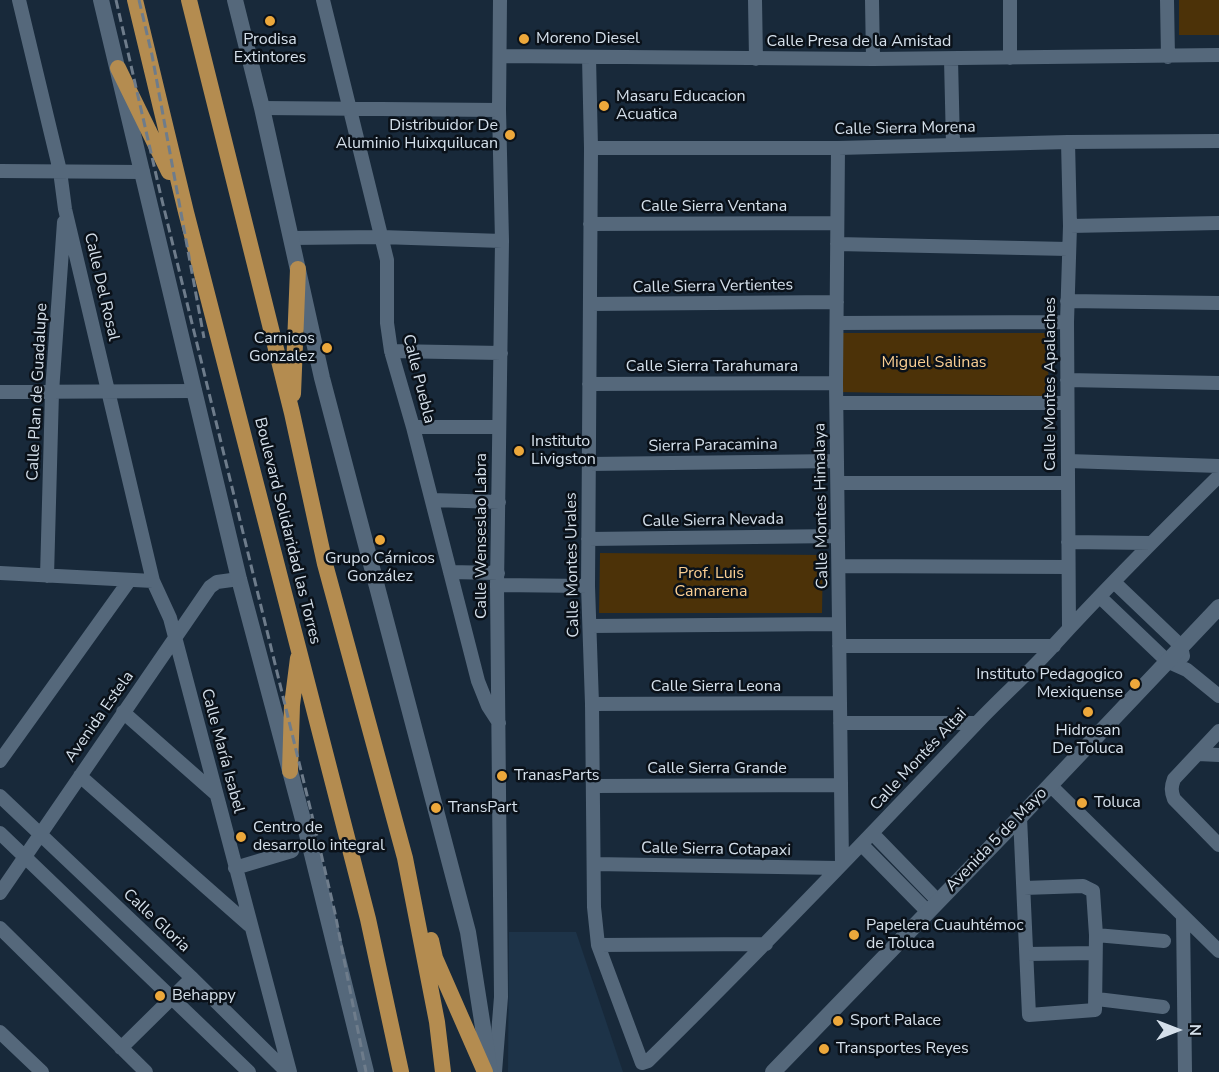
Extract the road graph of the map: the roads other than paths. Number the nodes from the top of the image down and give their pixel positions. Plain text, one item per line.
1 (19, 0) edge
2 (101, 0) edge
3 (135, 0) edge
4 (189, 0) edge
5 (235, 0) edge
6 (323, 0) edge
7 (500, 0) edge
8 (755, 0) edge
9 (872, 0) edge
10 (1010, 0) edge
11 (1167, 0) edge
12 (1219, 55) edge
13 (500, 56) junction
14 (589, 57) junction
15 (1168, 57) junction
16 (1010, 58) junction
17 (756, 59) junction
18 (873, 59) junction
19 (951, 59) junction
20 (118, 68) junction
21 (262, 108) junction
22 (350, 108) junction
23 (499, 110) junction
24 (1219, 141) edge
25 (1068, 142) junction
26 (953, 145) junction
27 (591, 147) junction
28 (838, 147) junction
29 (0, 171) edge
30 (60, 171) junction
31 (143, 172) junction
32 (65, 209) junction
33 (186, 212) junction
34 (837, 223) junction
35 (1219, 223) edge
36 (590, 224) junction
37 (1070, 226) junction
38 (381, 237) junction
39 (291, 238) junction
40 (502, 241) junction
41 (837, 244) junction
42 (1068, 249) junction
43 (298, 269) junction
44 (1067, 301) junction
45 (837, 302) junction
46 (1219, 303) edge
47 (590, 304) junction
48 (1067, 322) junction
49 (837, 323) junction
50 (391, 351) junction
51 (501, 353) junction
52 (1067, 380) junction
53 (836, 382) junction
54 (1219, 383) edge
55 (589, 384) junction
56 (109, 391) junction
57 (195, 391) junction
58 (0, 392) edge
59 (52, 392) junction
60 (837, 403) junction
61 (1067, 404) junction
62 (292, 412) junction
63 (413, 427) junction
64 (499, 427) junction
65 (837, 461) junction
66 (1068, 461) junction
67 (589, 464) junction
68 (1219, 466) edge
69 (1219, 476) edge
70 (838, 483) junction
71 (1068, 483) junction
72 (432, 500) junction
73 (499, 502) junction
74 (838, 536) junction
75 (588, 539) junction
76 (1068, 542) junction
77 (1151, 543) junction
78 (839, 566) junction
79 (1068, 567) junction
80 (450, 572) junction
81 (0, 573) edge
82 (47, 576) junction
83 (239, 579) junction
84 (498, 579) junction
85 (129, 581) junction
86 (153, 581) junction
87 (1114, 582) junction
88 (588, 586) junction
89 (1100, 597) junction
90 (1219, 607) edge
91 (839, 624) junction
92 (590, 626) junction
93 (1069, 627) junction
94 (175, 638) junction
95 (839, 646) junction
96 (1054, 646) junction
97 (1181, 646) junction
98 (299, 648) junction
99 (1167, 661) junction
100 (1187, 669) junction
101 (1219, 696) edge
102 (840, 703) junction
103 (592, 704) junction
104 (123, 712) junction
105 (840, 723) junction
106 (976, 723) junction
107 (500, 724) junction
108 (1219, 731) edge
109 (1198, 754) junction
110 (1219, 755) edge
111 (0, 761) edge
112 (290, 771) junction
113 (80, 776) junction
114 (841, 785) junction
115 (1050, 785) junction
116 (592, 786) junction
117 (216, 794) junction
118 (0, 796) edge
119 (1020, 818) junction
120 (0, 833) edge
121 (873, 834) junction
122 (39, 835) junction
123 (862, 845) junction
124 (1219, 845) edge
125 (292, 851) dead end
126 (24, 857) junction
127 (405, 858) junction
128 (594, 864) junction
129 (840, 866) junction
130 (235, 868) junction
131 (1024, 888) junction
132 (0, 892) edge
133 (933, 906) junction
134 (1183, 916) junction
135 (249, 925) junction
136 (0, 928) edge
137 (1095, 935) junction
138 (1164, 941) dead end
139 (766, 944) junction
140 (598, 945) junction
141 (1219, 951) edge
142 (1095, 953) junction
143 (1027, 954) junction
144 (192, 978) junction
145 (172, 996) junction
146 (1097, 999) junction
147 (1163, 1007) dead end
148 (0, 1032) edge
149 (121, 1048) junction
150 (642, 1063) joint
151 (778, 1069) edge
152 (42, 1072) edge
153 (146, 1072) edge
154 (249, 1072) edge
155 (288, 1072) edge
156 (366, 1072) edge
157 (401, 1072) edge
158 (443, 1072) edge
159 (485, 1072) edge
160 (490, 1072) edge
161 (495, 1072) edge
162 (1185, 1072) edge

1 - 30 street, Calle Del Rosal
2 - 20 main road
3 - 33 highway, Boulevard Solidaridad las Torres
4 - 62 highway, Boulevard Solidaridad las Torres
5 - 21 main road
6 - 22 street, Calle Puebla
7 - 13 street, Calle Wenseslao Labra
8 - 17 street
9 - 18 street
10 - 16 street
11 - 15 street
12 - 15 street, Calle Presa de la Amistad
13 - 14 street, Calle Presa de la Amistad
13 - 23 street, Calle Wenseslao Labra
14 - 17 street, Calle Presa de la Amistad
14 - 27 street, Calle Montes Urales
15 - 16 street, Calle Presa de la Amistad
16 - 19 street, Calle Presa de la Amistad
17 - 18 street, Calle Presa de la Amistad
18 - 19 street, Calle Presa de la Amistad
19 - 26 street
20 - 31 main road
20 - 33 highway
21 - 22 street
21 - 39 main road
22 - 23 street
22 - 38 street, Calle Puebla
23 - 40 street, Calle Wenseslao Labra
24 - 25 street, Calle Sierra Morena
25 - 26 street, Calle Sierra Morena
25 - 37 street, Calle Montes Apalaches
26 - 28 street, Calle Sierra Morena
27 - 28 street, Calle Sierra Morena
27 - 36 street, Calle Montes Urales
28 - 34 street, Calle Montes Himalaya
29 - 30 street
30 - 31 street
30 - 32 street, Calle Del Rosal
31 - 57 main road
32 - 56 street, Calle Del Rosal
32 - 59 street, Calle Plan de Guadalupe
33 - 98 highway, Boulevard Solidaridad las Torres
34 - 36 street, Calle Sierra Ventana
34 - 41 street, Calle Montes Himalaya
35 - 37 street
36 - 47 street, Calle Montes Urales
37 - 42 street, Calle Montes Apalaches
38 - 39 street
38 - 40 street
38 - 50 street, Calle Puebla
39 - 43 main road
40 - 51 street, Calle Wenseslao Labra
41 - 42 street
41 - 45 street, Calle Montes Himalaya
42 - 44 street, Calle Montes Apalaches
43 - 62 highway
43 - 160 main road
44 - 46 street
44 - 48 street, Calle Montes Apalaches
45 - 47 street, Calle Sierra Vertientes
45 - 49 street, Calle Montes Himalaya
47 - 55 street, Calle Montes Urales
48 - 49 street
48 - 52 street, Calle Montes Apalaches
49 - 53 street, Calle Montes Himalaya
50 - 51 street
50 - 63 street, Calle Puebla
51 - 64 street, Calle Wenseslao Labra
52 - 54 street
52 - 61 street, Calle Montes Apalaches
53 - 55 street, Calle Sierra Tarahumara
53 - 60 street, Calle Montes Himalaya
55 - 67 street, Calle Montes Urales
56 - 57 street
56 - 59 street
56 - 86 street, Calle Del Rosal
57 - 83 main road
58 - 59 street
59 - 82 street, Calle Plan de Guadalupe
60 - 61 street
60 - 65 street, Calle Montes Himalaya
61 - 66 street, Calle Montes Apalaches
62 - 127 highway, Boulevard Solidaridad las Torres
63 - 64 street
63 - 72 street, Calle Puebla
64 - 73 street, Calle Wenseslao Labra
65 - 67 street, Sierra Paracamina
65 - 70 street, Calle Montes Himalaya
66 - 68 street
66 - 71 street, Calle Montes Apalaches
67 - 75 street, Calle Montes Urales
69 - 77 street, Calle Montés Altai
70 - 71 street
70 - 74 street, Calle Montes Himalaya
71 - 76 street, Calle Montes Apalaches
72 - 73 street
72 - 80 street, Calle Puebla
73 - 84 street, Calle Wenseslao Labra
74 - 75 street, Calle Sierra Nevada
74 - 78 street, Calle Montes Himalaya
75 - 88 street, Calle Montes Urales
76 - 77 street
76 - 79 street, Calle Montes Apalaches
77 - 87 street, Calle Montés Altai
78 - 79 street
78 - 91 street, Calle Montes Himalaya
79 - 93 street, Calle Montes Apalaches
80 - 84 street
80 - 107 street, Calle Puebla
81 - 82 street
82 - 85 street
83 - 94 street, Avenida Estela
83 - 112 main road
84 - 88 street
84 - 107 street, Calle Wenseslao Labra
85 - 86 street
85 - 111 street
86 - 94 street, Calle María Isabel
87 - 89 street, Calle Montés Altai
87 - 97 street
88 - 92 street, Calle Montes Urales
89 - 93 street, Calle Montés Altai
89 - 99 street
90 - 97 main road, Avenida 5 de Mayo
91 - 92 street
91 - 95 street, Calle Montes Himalaya
92 - 103 street, Calle Montes Urales
93 - 96 street, Calle Montés Altai
94 - 104 street, Avenida Estela
94 - 117 street, Calle María Isabel
95 - 96 street
95 - 102 street, Calle Montes Himalaya
96 - 106 street, Calle Montés Altai
97 - 99 main road, Avenida 5 de Mayo
97 - 100 street
98 - 112 highway
98 - 157 highway, Boulevard Solidaridad las Torres
99 - 100 street
99 - 115 main road, Avenida 5 de Mayo
100 - 101 street
102 - 103 street, Calle Sierra Leona
102 - 105 street, Calle Montes Himalaya
103 - 116 street, Calle Montes Urales
104 - 113 street, Avenida Estela
104 - 117 street
105 - 106 street
105 - 114 street, Calle Montes Himalaya
106 - 121 street, Calle Montés Altai
107 - 161 street, Calle Wenseslao Labra
108 - 109 street
109 - 110 street
109 - 124 street
112 - 156 main road
113 - 122 street, Avenida Estela
113 - 135 street
114 - 116 street, Calle Sierra Grande
114 - 129 street, Calle Montes Himalaya
115 - 119 main road, Avenida 5 de Mayo
115 - 134 street
116 - 128 street, Calle Montes Urales
117 - 130 street, Calle María Isabel
118 - 122 street, Calle Gloria
119 - 131 street
119 - 133 main road, Avenida 5 de Mayo
120 - 126 street
121 - 123 street, Calle Montés Altai
121 - 133 street
122 - 126 street, Avenida Estela
122 - 144 street, Calle Gloria
123 - 129 street, Calle Montés Altai
123 - 133 street
125 - 130 street
126 - 132 street, Avenida Estela
126 - 145 street
127 - 158 highway, Boulevard Solidaridad las Torres
127 - 159 highway
128 - 129 street, Calle Sierra Cotapaxi
128 - 140 street, Calle Montes Urales
129 - 139 street, Calle Montés Altai
130 - 135 street, Calle María Isabel
131 - 137 street
131 - 143 street
133 - 151 main road, Avenida 5 de Mayo
134 - 141 street
134 - 162 street
135 - 155 street, Calle María Isabel
136 - 149 street
137 - 138 street
137 - 142 street
139 - 140 street
139 - 150 street, Calle Montés Altai
140 - 150 street, Calle Montes Urales
142 - 143 street
142 - 146 street
143 - 146 street
144 - 145 street
144 - 155 street, Calle Gloria
145 - 149 street
145 - 154 street
146 - 147 street
148 - 152 street
149 - 153 street

